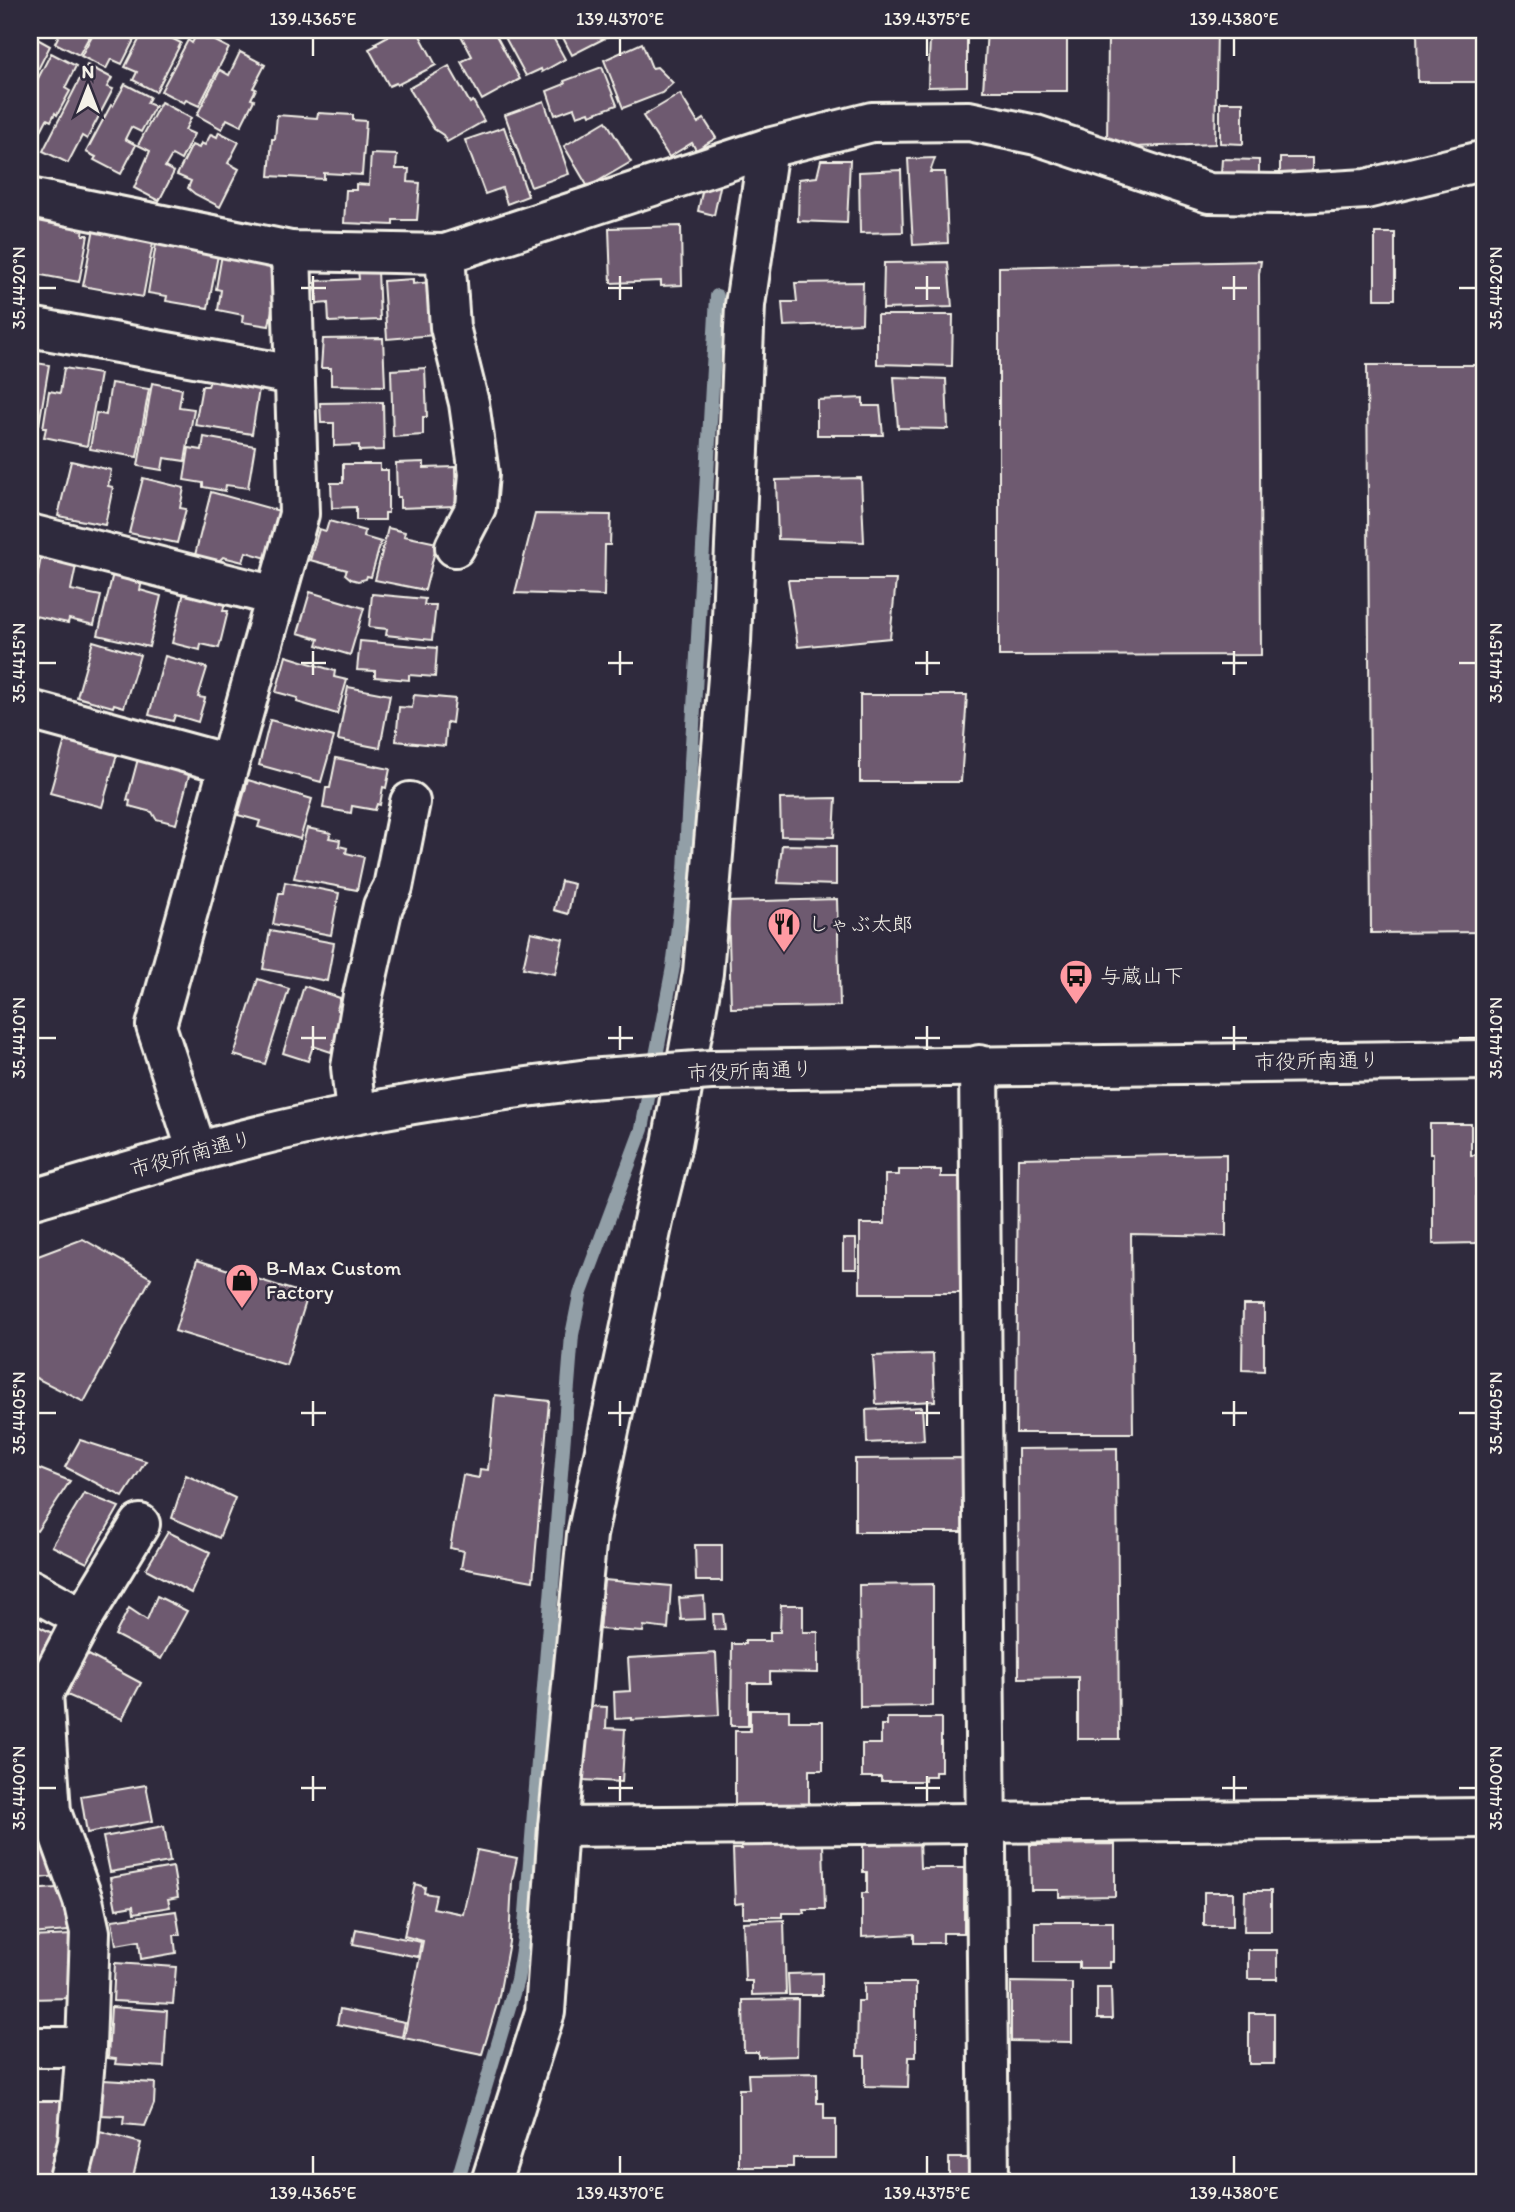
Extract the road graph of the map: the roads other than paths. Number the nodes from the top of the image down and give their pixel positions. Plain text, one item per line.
1 (768, 148) junction
2 (1485, 160) edge
3 (30, 198) edge
4 (291, 250) junction
5 (445, 254) junction
6 (30, 327) edge
7 (293, 375) junction
8 (30, 534) edge
9 (455, 547) dead end
10 (275, 596) junction
11 (30, 710) edge
12 (228, 764) junction
13 (410, 802) dead end
14 (1485, 1060) edge
15 (979, 1065) junction
16 (356, 1114) junction
17 (197, 1151) junction
18 (30, 1200) edge
19 (140, 1524) dead end
20 (30, 1589) edge
21 (83, 1618) junction
22 (40, 1814) edge
23 (1485, 1818) edge
24 (986, 1823) junction
25 (558, 1827) junction
26 (30, 2047) edge
27 (86, 2047) junction
28 (68, 2182) edge
29 (491, 2182) edge
30 (989, 2182) edge

1 - 2 street
1 - 5 street
1 - 25 street
3 - 4 street
4 - 5 street
4 - 7 street
5 - 9 street
6 - 7 street
7 - 10 street
8 - 10 street
10 - 12 street
11 - 12 street
12 - 17 street
13 - 16 street
14 - 15 street, 市役所南通り
15 - 16 street, 市役所南通り, bridge
15 - 24 street
16 - 17 street, 市役所南通り
17 - 18 street, 市役所南通り
19 - 21 street
20 - 21 street
21 - 22 street
22 - 27 street
23 - 24 street
24 - 25 street
24 - 30 street
25 - 29 street
26 - 27 street
27 - 28 street

